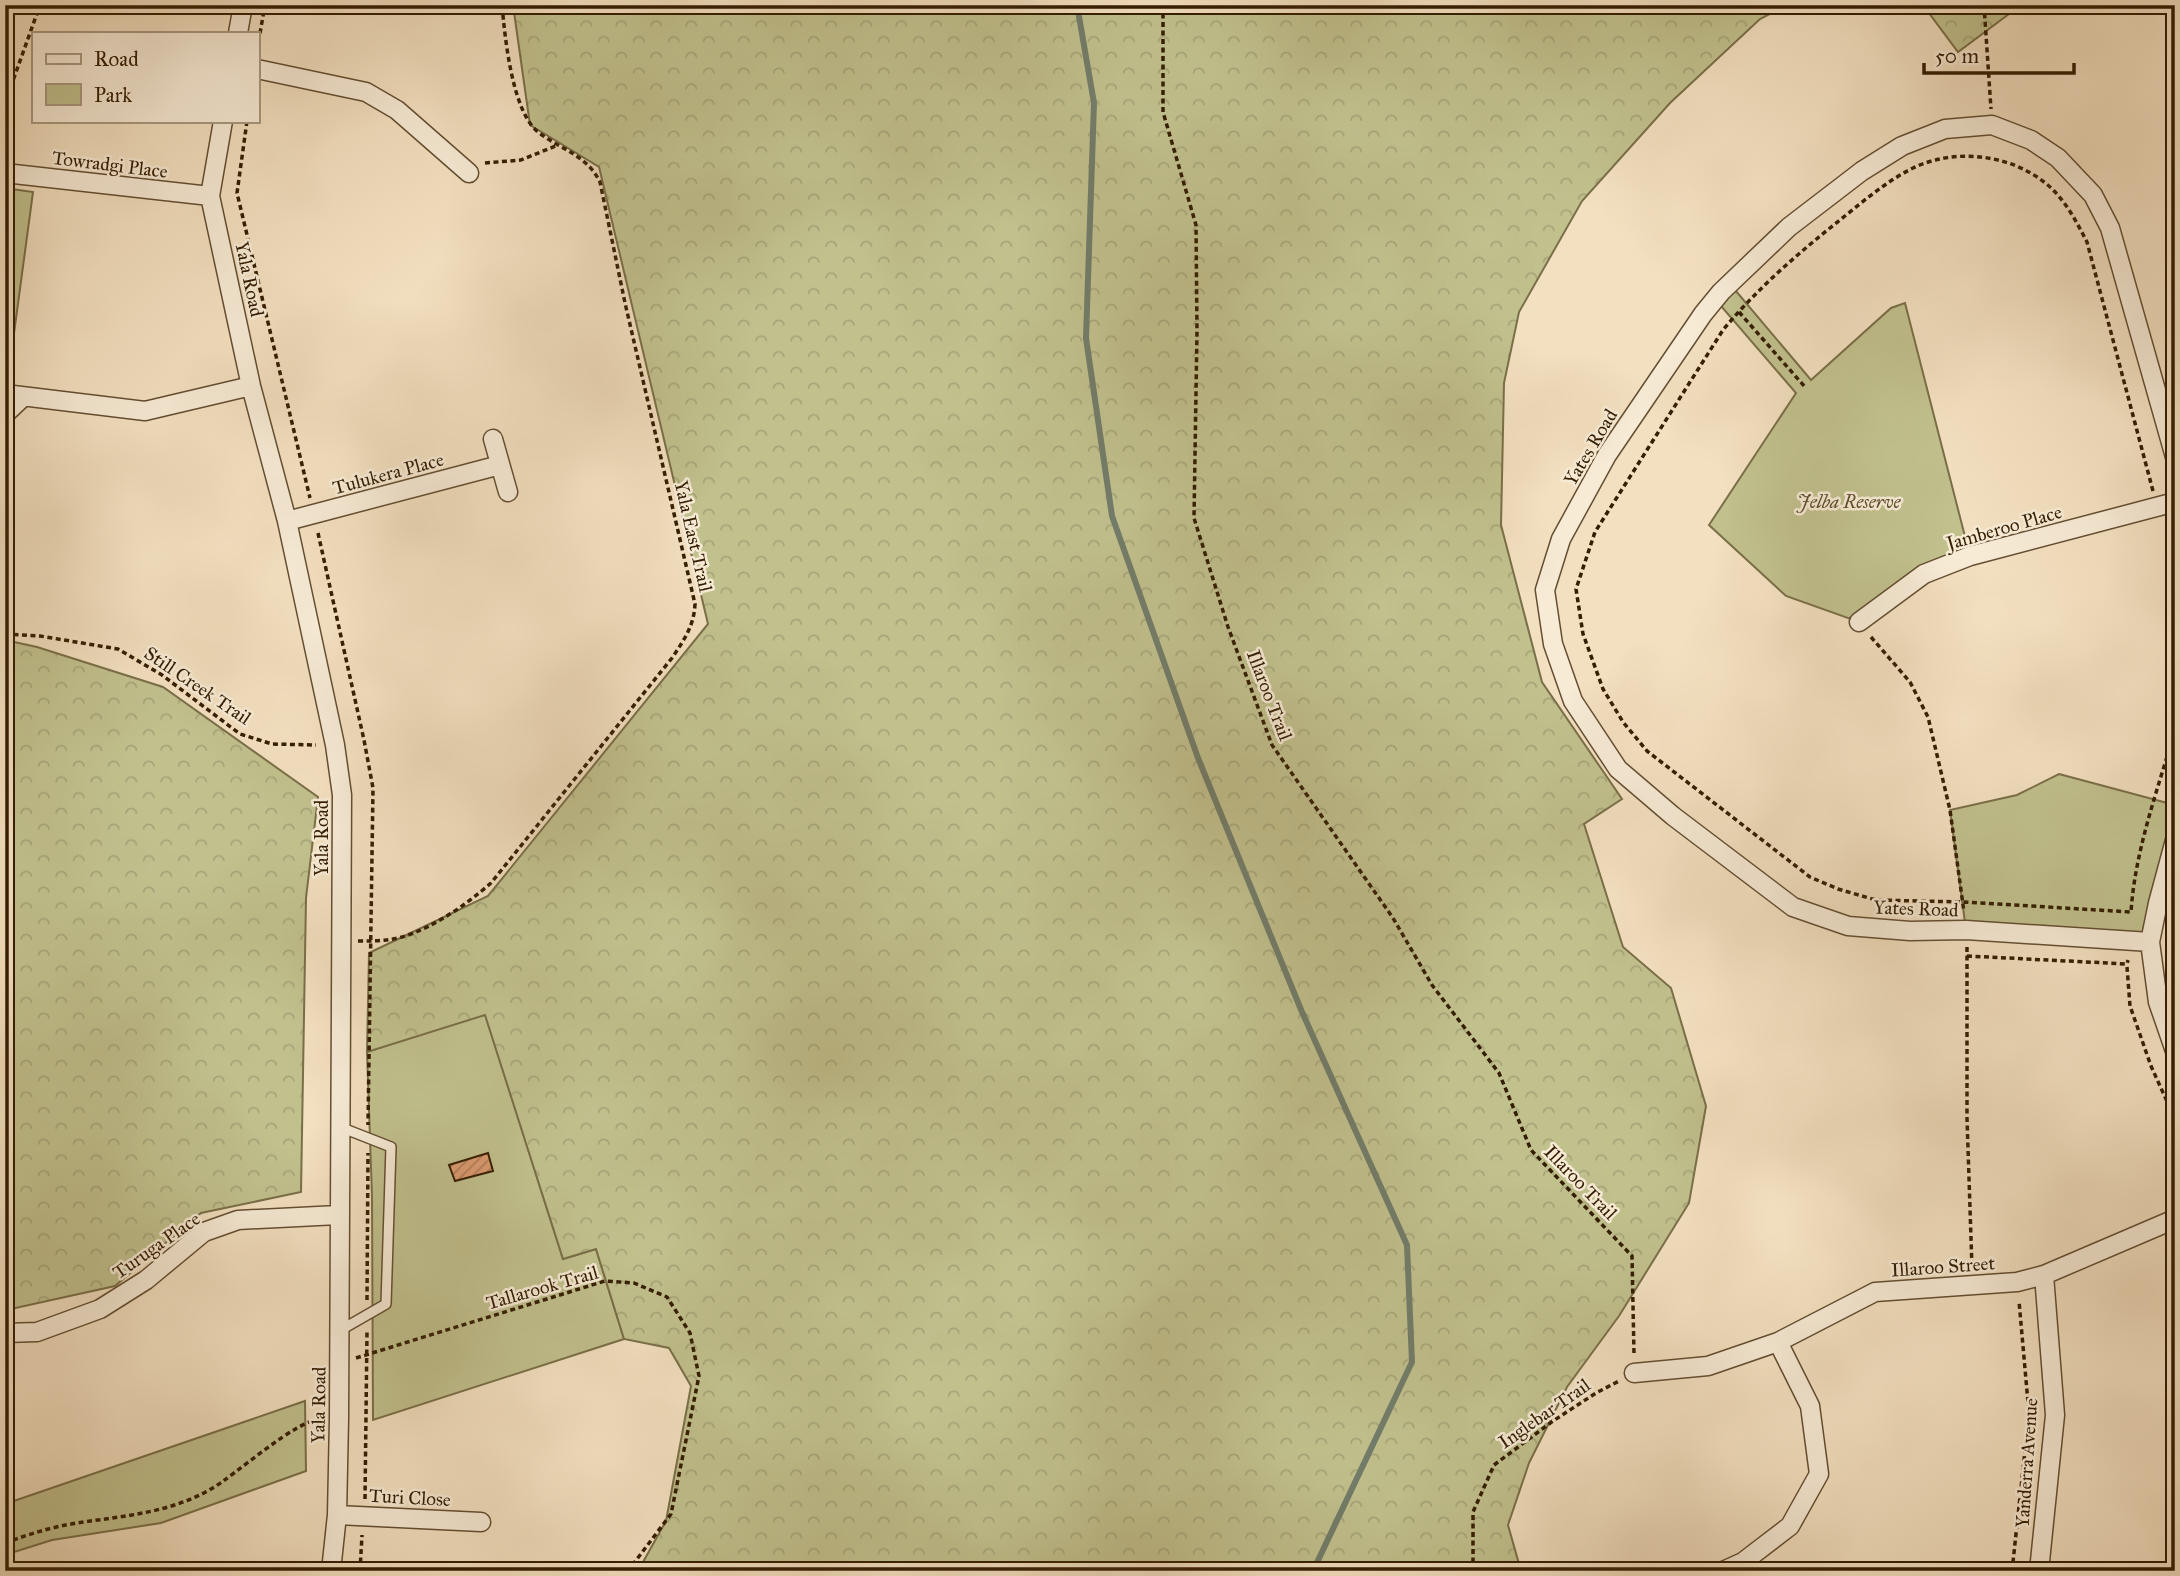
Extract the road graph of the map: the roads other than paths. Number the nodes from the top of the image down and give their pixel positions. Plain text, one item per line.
1 (243, 5) edge
2 (238, 32) edge
3 (259, 69) edge
4 (223, 122) edge
5 (466, 170) road end
6 (5, 173) edge
7 (210, 196) junction
8 (251, 386) junction
9 (5, 394) edge
10 (23, 397) junction
11 (5, 414) edge
12 (493, 439) dead end
13 (2175, 457) edge
14 (500, 465) junction
15 (508, 492) dead end
16 (2166, 504) edge
17 (287, 521) junction
18 (1859, 622) road end
19 (2175, 840) edge
20 (2150, 942) junction
21 (2175, 1051) edge
22 (340, 1127) junction
23 (338, 1215) junction
24 (2175, 1219) edge
25 (2044, 1275) junction
26 (339, 1331) junction
27 (5, 1333) edge
28 (1778, 1342) junction
29 (1634, 1373) road end
30 (337, 1515) junction
31 (481, 1522) dead end
32 (331, 1571) edge
33 (1723, 1571) edge
34 (2039, 1571) edge

1 - 2 street
3 - 5 street
4 - 7 street, Yala Road
6 - 7 street, Towradgi Place
7 - 8 street, Yala Road
8 - 10 street
8 - 17 street, Yala Road
9 - 10 street
10 - 11 street
12 - 14 street
13 - 20 street, Yates Road
14 - 15 street
14 - 17 street, Tulukera Place
16 - 18 street, Jamberoo Place
17 - 22 street, Yala Road
19 - 20 street
20 - 21 street
22 - 23 street, Yala Road
22 - 26 lane
23 - 26 street, Yala Road
23 - 27 street, Turuga Place
24 - 25 street, Illaroo Street
25 - 28 street, Illaroo Street
25 - 34 street, Yanderra Avenue
26 - 30 street, Yala Road
28 - 29 street, Illaroo Street
28 - 33 street
30 - 31 street, Turi Close
30 - 32 street, Yala Road

